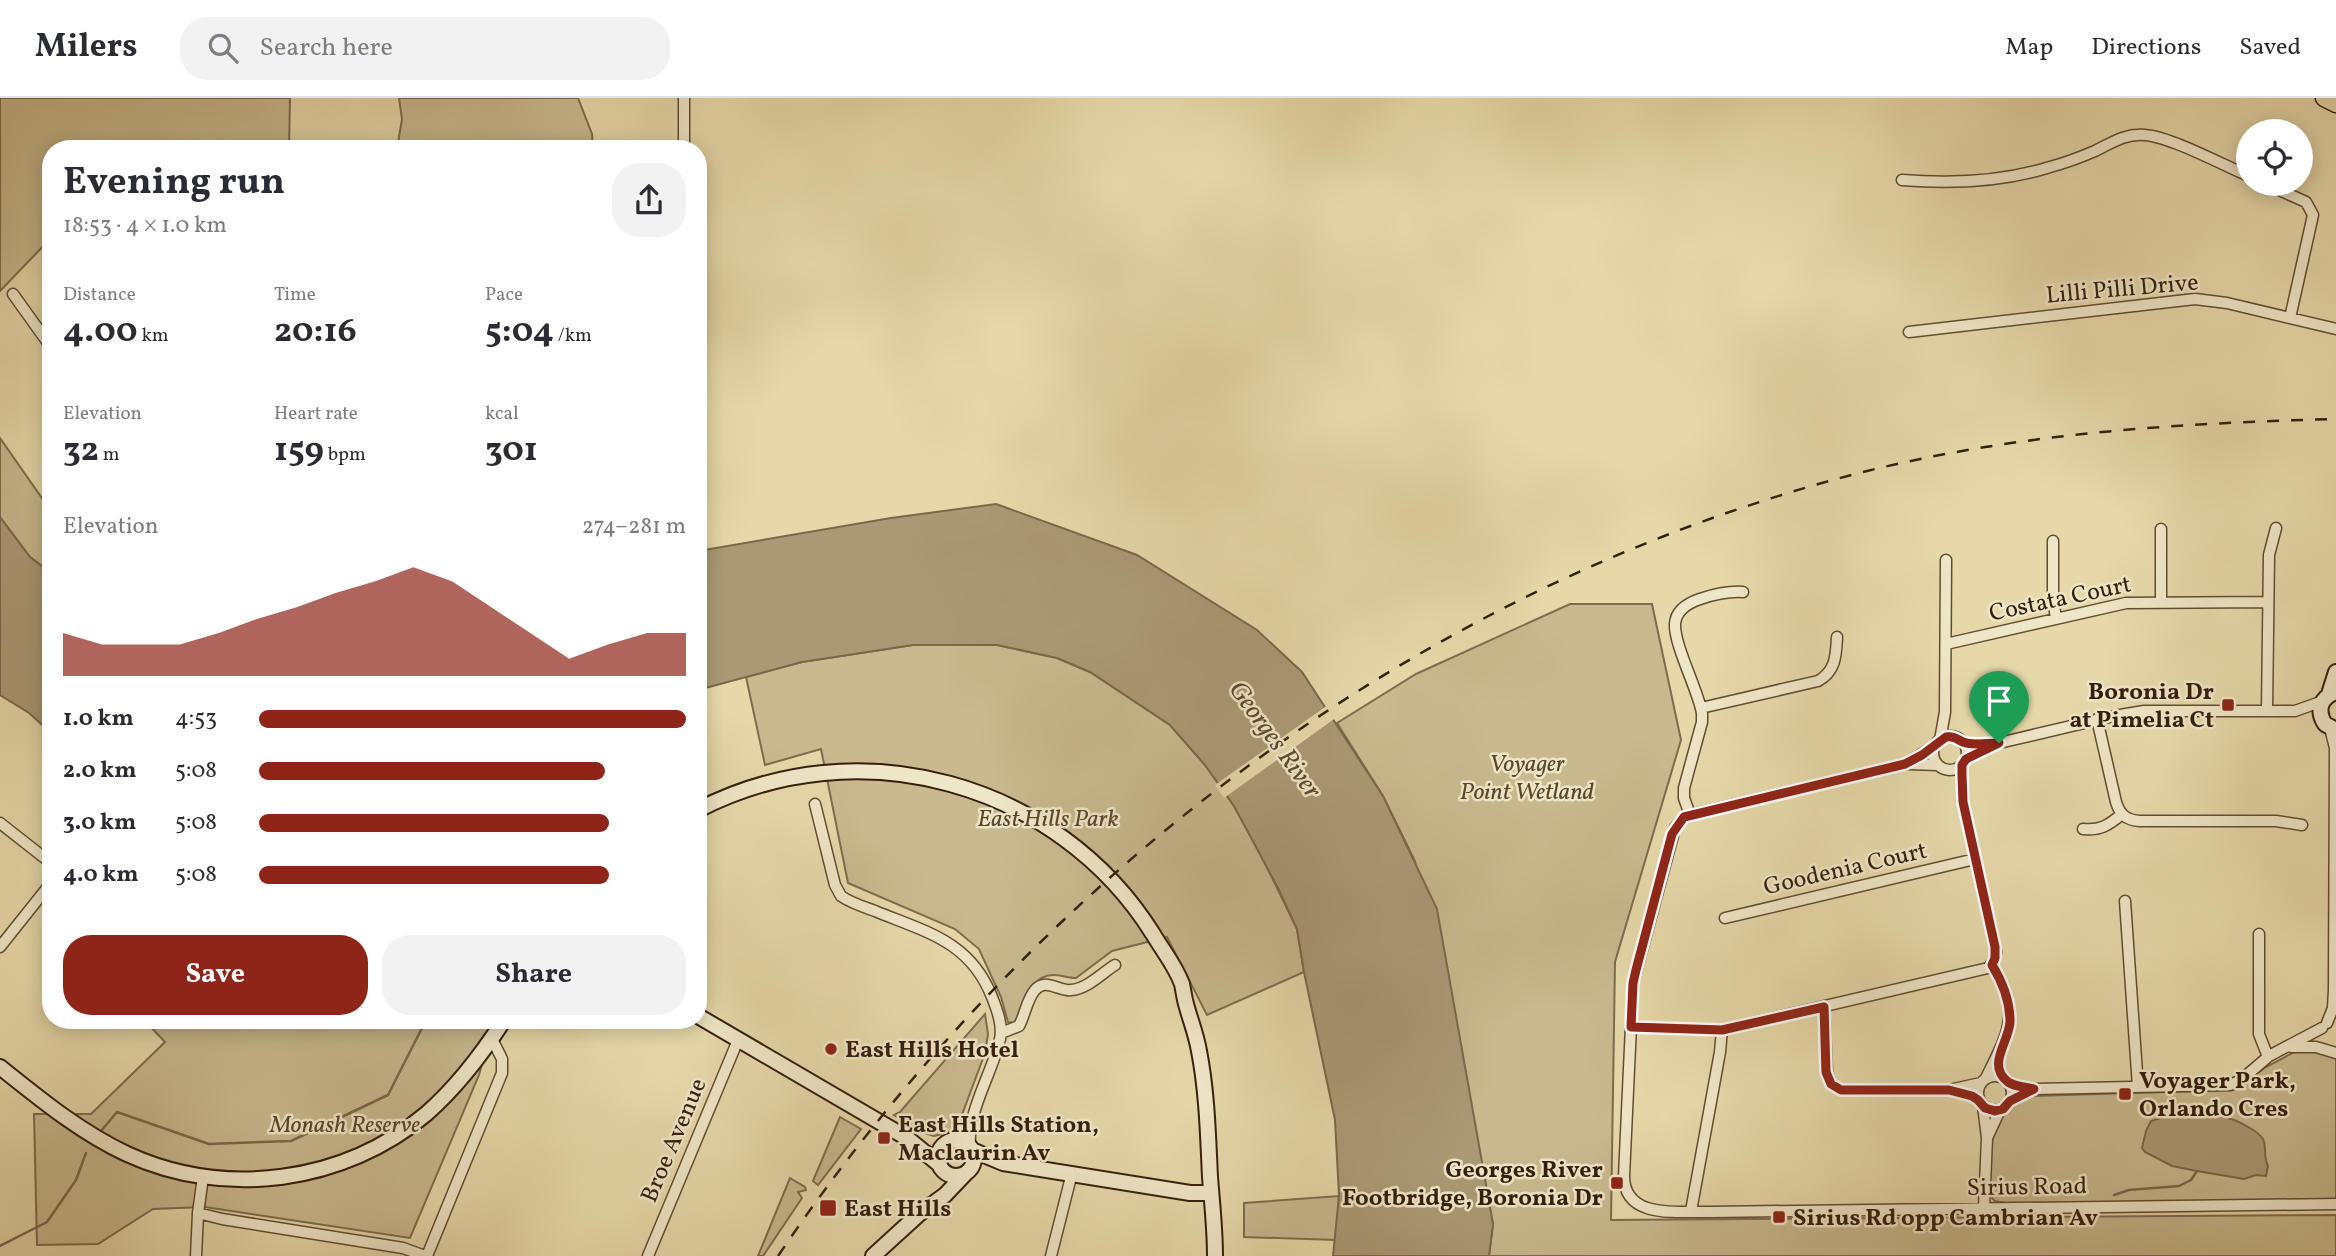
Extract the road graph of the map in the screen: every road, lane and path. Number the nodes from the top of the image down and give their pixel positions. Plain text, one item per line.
1 (684, 98) edge
2 (2324, 98) edge
3 (2336, 104) edge
4 (684, 140) edge
5 (2236, 170) edge
6 (1902, 180) dead end
7 (2293, 196) edge
8 (13, 294) dead end
9 (2290, 318) junction
10 (2336, 329) edge
11 (1909, 332) dead end
12 (42, 334) edge
13 (2276, 528) dead end
14 (2161, 529) dead end
15 (2053, 541) dead end
16 (1946, 560) dead end
17 (1743, 592) dead end
18 (2161, 601) junction
19 (2269, 602) junction
20 (2056, 618) junction
21 (1837, 637) dead end
22 (1946, 644) junction
23 (2336, 672) edge
24 (2329, 696) edge
25 (1701, 708) junction
26 (2267, 710) junction
27 (2295, 711) junction
28 (1945, 712) junction
29 (2097, 719) junction
30 (2330, 727) edge
31 (1959, 740) junction
32 (1937, 743) junction
33 (1999, 743) junction
34 (1964, 762) junction
35 (1905, 764) junction
36 (1942, 767) junction
37 (1963, 802) junction
38 (815, 804) dead end
39 (707, 806) edge
40 (2122, 814) junction
41 (1690, 815) junction
42 (0, 823) edge
43 (2302, 825) dead end
44 (2083, 829) dead end
45 (42, 856) edge
46 (1975, 859) junction
47 (42, 894) edge
48 (2125, 901) dead end
49 (1725, 918) dead end
50 (2259, 934) dead end
51 (0, 947) edge
52 (1115, 965) dead end
53 (1992, 965) junction
54 (1824, 1007) junction
55 (707, 1021) edge
56 (2328, 1023) edge
57 (1631, 1027) junction
58 (498, 1029) edge
59 (1722, 1030) junction
60 (1001, 1033) junction
61 (492, 1039) junction
62 (738, 1040) junction
63 (2287, 1047) junction
64 (2332, 1051) edge
65 (1998, 1055) junction
66 (2268, 1057) junction
67 (0, 1067) edge
68 (1983, 1081) junction
69 (2006, 1081) junction
70 (2138, 1087) junction
71 (2034, 1089) junction
72 (1949, 1090) junction
73 (2010, 1101) junction
74 (1981, 1103) junction
75 (2000, 1110) junction
76 (971, 1121) junction
77 (906, 1138) junction
78 (1987, 1138) junction
79 (947, 1143) junction
80 (971, 1149) junction
81 (1003, 1163) junction
82 (942, 1168) junction
83 (967, 1172) junction
84 (1072, 1173) junction
85 (203, 1177) junction
86 (1212, 1193) junction
87 (2336, 1204) edge
88 (1984, 1207) junction
89 (1691, 1211) junction
90 (198, 1213) junction
91 (919, 1214) junction
92 (197, 1256) edge
93 (426, 1256) edge
94 (648, 1256) edge
95 (873, 1256) edge
96 (1051, 1256) edge
97 (1215, 1256) edge

1 - 4 street
2 - 3 main road
5 - 6 street
7 - 9 street
8 - 12 street
9 - 10 street, Lilli Pilli Drive
9 - 11 street, Lilli Pilli Drive
13 - 19 street
14 - 18 street
15 - 20 street
16 - 22 street
17 - 25 street
18 - 19 street, Costata Court
18 - 20 street, Costata Court
19 - 26 street
20 - 22 street, Costata Court
21 - 25 street
22 - 28 street
23 - 24 main road
24 - 27 street
24 - 30 main road
25 - 41 street
26 - 27 street
26 - 29 street
27 - 30 street
28 - 31 street
28 - 32 street
29 - 33 street
29 - 40 street
30 - 56 street
31 - 32 street
31 - 33 street
31 - 34 street
32 - 35 street
32 - 36 street
33 - 34 street
34 - 36 street
34 - 37 street
35 - 36 street
35 - 41 street
36 - 37 street
37 - 46 street
38 - 60 street
39 - 86 main road
40 - 43 street
40 - 44 street
41 - 57 street
42 - 45 street
46 - 49 street, Goodenia Court
46 - 53 street
47 - 51 street
48 - 70 street
50 - 66 street
52 - 60 street
53 - 54 street
53 - 65 street
54 - 59 street
54 - 72 street
55 - 62 main road
56 - 63 street
56 - 64 street
57 - 59 street
57 - 89 street, Sirius Road
58 - 61 main road
59 - 89 street
60 - 76 street
61 - 85 main road
61 - 93 street
62 - 77 main road
62 - 94 street, Broe Avenue
63 - 64 street
63 - 66 street
65 - 68 street
65 - 69 street
66 - 70 street
67 - 85 main road
68 - 69 street
68 - 72 street
68 - 74 street
69 - 71 street
69 - 73 street
70 - 71 street
71 - 73 street
72 - 74 street
73 - 75 street
74 - 75 street
74 - 78 street
75 - 78 street
76 - 79 street
76 - 80 street
77 - 79 main road
77 - 82 main road
78 - 88 street
79 - 80 main road
79 - 82 main road
80 - 81 main road
80 - 83 main road
81 - 83 main road
81 - 84 main road
82 - 83 main road
82 - 91 main road
83 - 91 main road
84 - 86 main road
84 - 96 street
85 - 90 street
86 - 97 main road
87 - 88 street, Sirius Road
88 - 89 street, Sirius Road
90 - 92 street
90 - 93 street
91 - 95 main road

